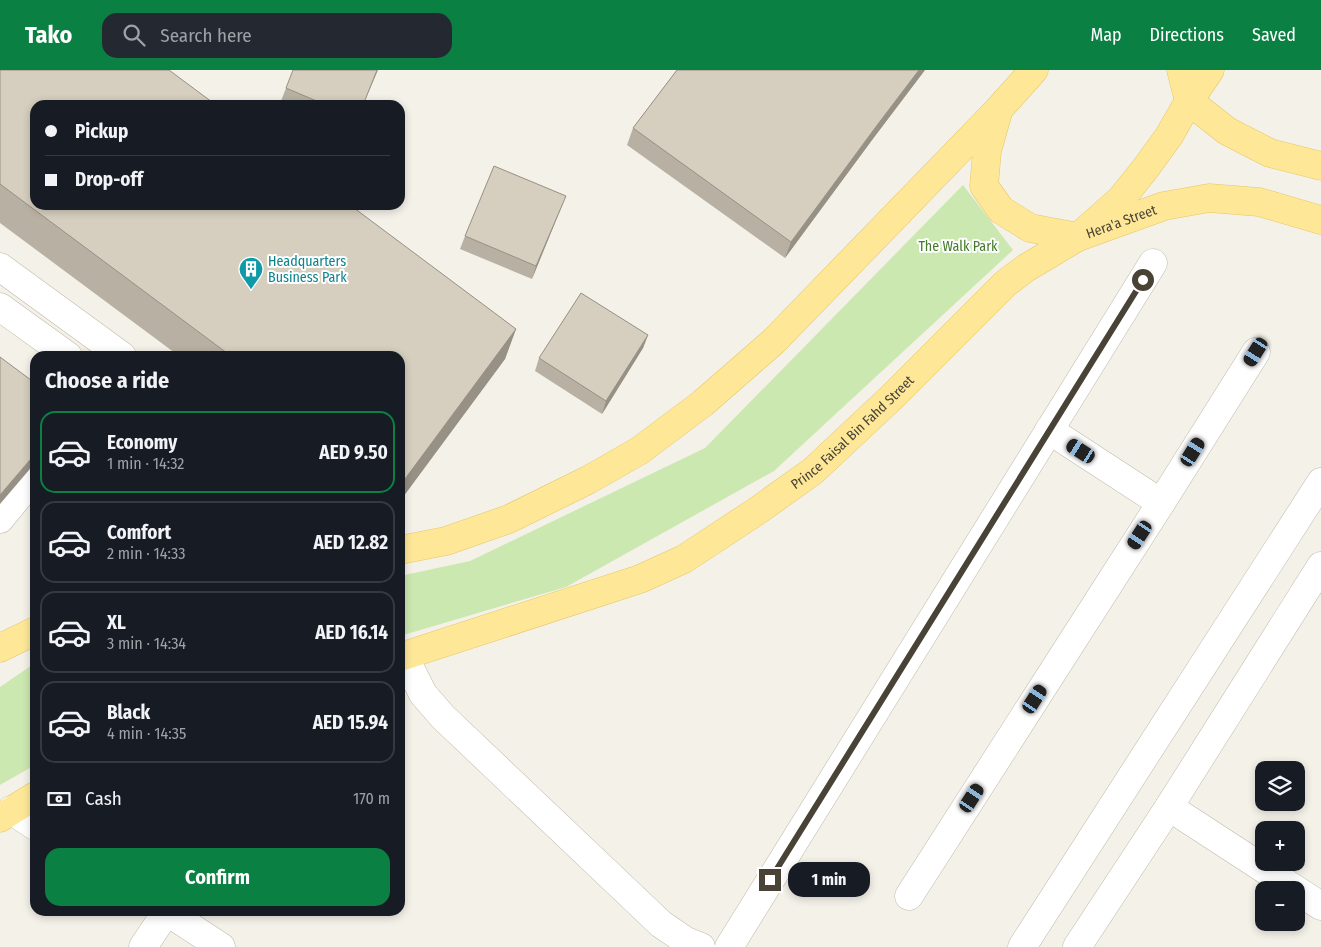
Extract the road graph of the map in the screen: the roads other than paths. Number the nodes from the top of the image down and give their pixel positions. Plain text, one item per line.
1 (1034, 70) edge
2 (1181, 70) edge
3 (1210, 70) edge
4 (1189, 101) junction
5 (998, 110) junction
6 (1321, 166) edge
7 (1321, 220) edge
8 (1078, 237) junction
9 (1153, 263) dead end
10 (0, 268) edge
11 (0, 307) edge
12 (61, 351) edge
13 (115, 351) edge
14 (1256, 352) dead end
15 (1049, 430) junction
16 (30, 482) edge
17 (1321, 482) edge
18 (1161, 503) junction
19 (0, 519) edge
20 (405, 549) edge
21 (1321, 566) edge
22 (30, 633) edge
23 (0, 648) edge
24 (405, 656) edge
25 (405, 663) edge
26 (30, 799) edge
27 (1169, 807) junction
28 (5, 814) edge
29 (30, 824) edge
30 (909, 896) dead end
31 (1321, 906) edge
32 (164, 916) edge
33 (174, 916) edge
34 (143, 947) edge
35 (221, 947) edge
36 (701, 947) edge
37 (729, 947) edge
38 (1022, 947) edge
39 (1077, 947) edge

1 - 5 main road
2 - 4 main road
3 - 4 main road, Prince Faisal Bin Fahd Street
4 - 6 main road
4 - 8 main road, Prince Faisal Bin Fahd Street
5 - 8 main road, Hera'a Street
5 - 20 main road
7 - 8 main road, Hera'a Street
8 - 24 main road, Prince Faisal Bin Fahd Street
9 - 15 street
10 - 13 street
11 - 12 street
14 - 18 street
15 - 18 street
15 - 37 street
16 - 19 street
17 - 38 street
18 - 30 street
21 - 27 street
22 - 23 main road
25 - 36 street
26 - 28 main road
27 - 31 street
27 - 39 street
28 - 29 street
32 - 34 street
33 - 35 street

